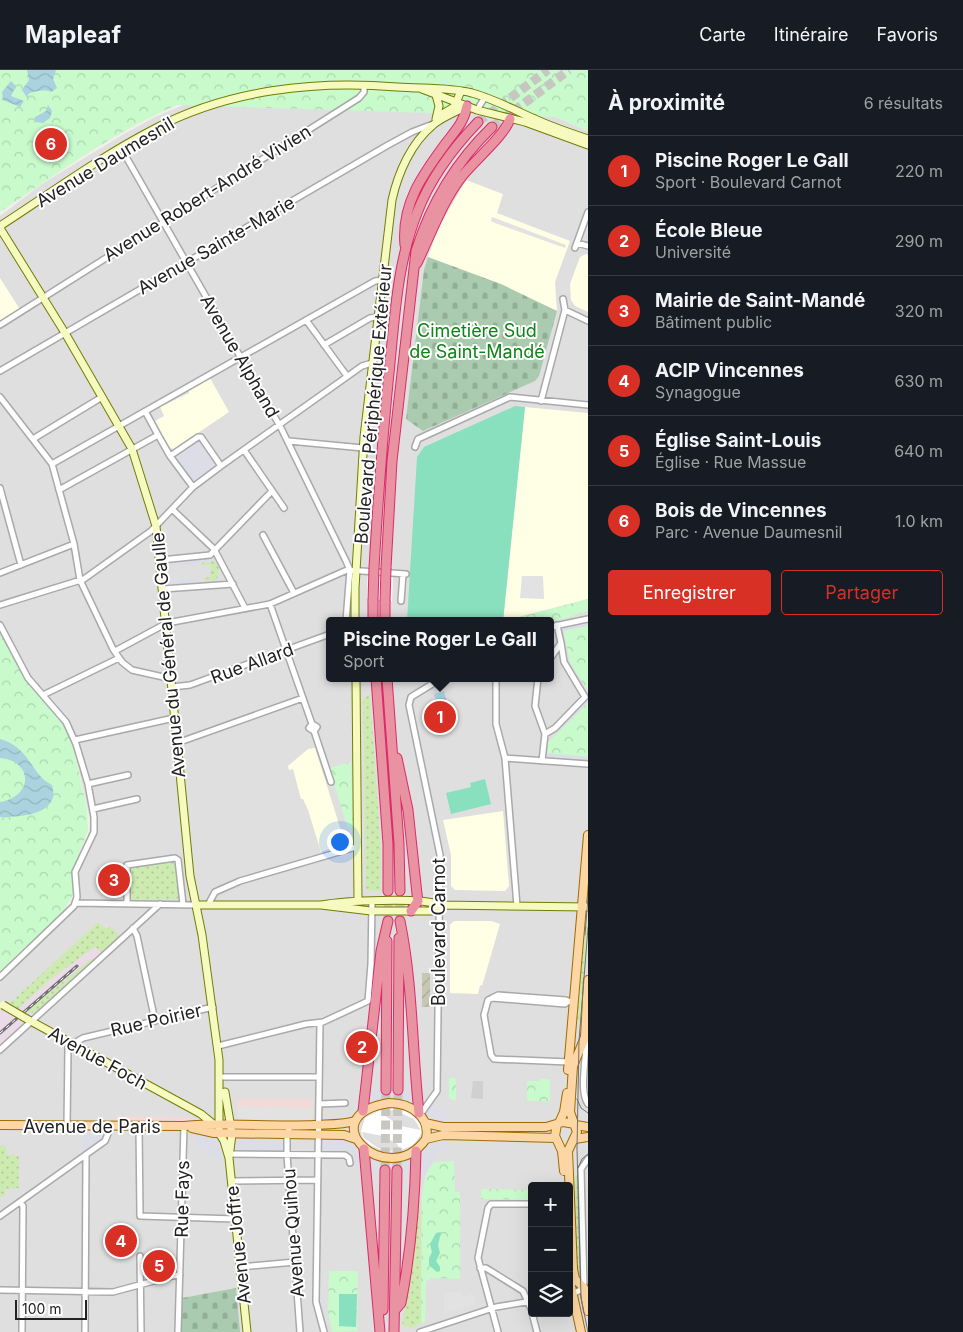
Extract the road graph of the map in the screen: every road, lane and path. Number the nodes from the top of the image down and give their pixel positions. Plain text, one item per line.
1 (364, 85) junction
2 (421, 89) junction
3 (461, 91) junction
4 (470, 93) junction
5 (436, 95) junction
6 (485, 97) junction
7 (456, 102) junction
8 (467, 106) junction
9 (514, 109) junction
10 (478, 110) junction
11 (510, 119) junction
12 (435, 121) junction
13 (478, 122) tunnel mouth
14 (492, 127) tunnel mouth
15 (588, 139) edge
16 (588, 145) edge
17 (121, 148) junction
18 (588, 212) edge
19 (163, 221) junction
20 (0, 227) edge
21 (588, 246) edge
22 (405, 248) junction
23 (186, 262) junction
24 (412, 272) junction
25 (382, 280) junction
26 (43, 297) junction
27 (563, 299) dead end
28 (565, 310) junction
29 (377, 317) junction
30 (306, 320) junction
31 (588, 321) edge
32 (0, 325) edge
33 (65, 333) junction
34 (324, 345) junction
35 (241, 357) junction
36 (372, 363) junction
37 (0, 371) edge
38 (347, 376) junction
39 (0, 397) edge
40 (102, 397) junction
41 (541, 401) junction
42 (588, 406) edge
43 (145, 411) junction
44 (280, 424) junction
45 (118, 426) junction
46 (158, 435) junction
47 (33, 439) junction
48 (289, 441) junction
49 (414, 447) dead end
50 (363, 448) junction
51 (132, 449) junction
52 (244, 450) junction
53 (170, 456) junction
54 (52, 464) junction
55 (221, 466) junction
56 (193, 487) junction
57 (0, 488) edge
58 (59, 490) junction
59 (272, 491) junction
60 (284, 508) dead end
61 (173, 510) junction
62 (156, 526) junction
63 (263, 535) dead end
64 (74, 544) junction
65 (214, 549) junction
66 (161, 560) junction
67 (21, 565) junction
68 (353, 570) junction
69 (0, 573) edge
70 (80, 580) junction
71 (233, 584) junction
72 (163, 589) junction
73 (294, 593) junction
74 (401, 601) dead end
75 (270, 604) junction
76 (0, 606) edge
77 (246, 608) junction
78 (347, 617) edge
79 (355, 617) edge
80 (373, 617) edge
81 (385, 617) edge
82 (588, 619) edge
83 (167, 623) junction
84 (0, 625) edge
85 (557, 625) junction
86 (554, 626) edge
87 (326, 635) edge
88 (561, 643) junction
89 (286, 650) junction
90 (115, 651) junction
91 (554, 653) edge
92 (119, 658) junction
93 (356, 682) edge
94 (376, 682) edge
95 (387, 682) edge
96 (435, 682) edge
97 (496, 682) edge
98 (537, 682) edge
99 (172, 683) junction
100 (43, 695) junction
101 (587, 697) edge
102 (303, 698) junction
103 (174, 718) junction
104 (545, 734) junction
105 (391, 736) junction
106 (75, 740) junction
107 (176, 744) junction
108 (505, 758) junction
109 (542, 760) junction
110 (588, 764) edge
111 (128, 775) dead end
112 (331, 782) dead end
113 (88, 784) junction
114 (137, 799) dead end
115 (93, 809) junction
116 (588, 835) edge
117 (356, 847) junction
118 (388, 891) tunnel mouth
119 (400, 891) tunnel mouth
120 (358, 901) junction
121 (372, 902) junction
122 (418, 902) junction
123 (76, 903) junction
124 (127, 903) junction
125 (160, 904) junction
126 (183, 904) junction
127 (208, 904) junction
128 (321, 904) junction
129 (196, 905) junction
130 (440, 905) junction
131 (517, 906) junction
132 (584, 907) edge
133 (358, 910) junction
134 (371, 911) junction
135 (411, 911) junction
136 (134, 928) junction
137 (0, 977) edge
138 (588, 980) edge
139 (571, 1002) junction
140 (2, 1004) edge
141 (213, 1007) junction
142 (29, 1020) junction
143 (155, 1021) junction
144 (320, 1023) junction
145 (586, 1036) edge
146 (72, 1044) junction
147 (218, 1046) junction
148 (0, 1050) edge
149 (219, 1060) junction
150 (569, 1062) junction
151 (223, 1076) junction
152 (318, 1078) junction
153 (586, 1080) edge
154 (386, 1090) tunnel mouth
155 (398, 1090) tunnel mouth
156 (345, 1103) dead end
157 (319, 1104) junction
158 (588, 1104) edge
159 (196, 1111) junction
160 (363, 1112) junction
161 (420, 1114) junction
162 (355, 1121) junction
163 (215, 1123) junction
164 (425, 1123) junction
165 (558, 1123) junction
166 (232, 1124) junction
167 (575, 1124) junction
168 (0, 1125) edge
169 (319, 1125) junction
170 (67, 1126) junction
171 (111, 1126) junction
172 (138, 1126) junction
173 (184, 1126) junction
174 (290, 1126) junction
175 (588, 1127) edge
176 (201, 1128) junction
177 (219, 1133) junction
178 (232, 1134) junction
179 (287, 1135) junction
180 (318, 1135) junction
181 (588, 1137) edge
182 (356, 1139) junction
183 (426, 1139) junction
184 (557, 1139) junction
185 (575, 1140) junction
186 (364, 1149) junction
187 (416, 1151) junction
188 (318, 1154) junction
189 (287, 1155) junction
190 (86, 1156) junction
191 (230, 1156) junction
192 (588, 1159) edge
193 (350, 1163) dead end
194 (385, 1170) tunnel mouth
195 (396, 1170) tunnel mouth
196 (318, 1180) junction
197 (231, 1181) junction
198 (289, 1181) junction
199 (566, 1182) edge
200 (20, 1202) junction
201 (528, 1204) edge
202 (0, 1216) edge
203 (181, 1217) junction
204 (235, 1219) junction
205 (140, 1256) dead end
206 (295, 1262) junction
207 (240, 1267) junction
208 (480, 1268) junction
209 (573, 1272) edge
210 (180, 1274) junction
211 (573, 1279) edge
212 (141, 1284) junction
213 (0, 1290) edge
214 (22, 1290) junction
215 (85, 1292) junction
216 (586, 1292) edge
217 (573, 1295) edge
218 (528, 1298) edge
219 (528, 1301) edge
220 (573, 1303) edge
221 (490, 1309) junction
222 (395, 1310) junction
223 (588, 1311) edge
224 (533, 1317) edge
225 (22, 1332) edge
226 (85, 1332) edge
227 (141, 1332) edge
228 (178, 1332) edge
229 (247, 1332) edge
230 (300, 1332) edge
231 (324, 1332) edge
232 (381, 1332) edge
233 (394, 1332) edge
234 (420, 1332) edge
235 (498, 1332) edge
236 (537, 1332) edge
237 (581, 1332) edge

1 - 2 main road, Avenue Daumesnil
1 - 17 main road, Avenue Daumesnil
1 - 19 street, Avenue Robert-André Vivien
2 - 3 main road, Avenue Daumesnil
2 - 5 main road, Avenue Daumesnil
3 - 4 main road, Avenue Daumesnil
3 - 7 main road
4 - 6 main road, Avenue Daumesnil
4 - 8 main road
5 - 7 main road, Avenue Daumesnil
5 - 12 main road
6 - 9 main road, Avenue Daumesnil
6 - 10 street
7 - 8 main road, Avenue Daumesnil
7 - 12 main road
8 - 10 main road, Avenue Daumesnil
8 - 12 main road
8 - 22 highway
9 - 11 main road
9 - 15 main road, Avenue Daumesnil
10 - 11 main road, Avenue Daumesnil
11 - 16 main road, Avenue Daumesnil
11 - 24 highway
12 - 23 street, Avenue Sainte-Marie
12 - 25 main road
13 - 22 highway, Boulevard Périphérique Extérieur
14 - 24 highway
17 - 19 street, Avenue Alphand
17 - 20 main road, Avenue Daumesnil
18 - 21 street
19 - 23 street, Avenue Alphand
19 - 26 street, Avenue Robert-André Vivien
20 - 26 main road, Avenue du Général de Gaulle
22 - 80 highway, Boulevard Périphérique Extérieur, bridge
23 - 33 street, Avenue Sainte-Marie
23 - 35 street, Avenue Alphand
24 - 81 highway, bridge
25 - 29 main road
25 - 30 street
26 - 32 street, Avenue Robert-André Vivien
26 - 33 main road, Avenue du Général de Gaulle
27 - 28 street
28 - 31 street
28 - 41 street
29 - 34 street
29 - 36 main road
30 - 34 street
30 - 35 street
33 - 37 street, Avenue Sainte-Marie
33 - 40 main road, Avenue du Général de Gaulle
34 - 38 street
35 - 43 street
35 - 44 street, Avenue Alphand
36 - 38 street
36 - 50 main road
38 - 44 street
39 - 47 street
40 - 45 main road, Avenue du Général de Gaulle
40 - 47 street
41 - 42 street
41 - 49 street
43 - 45 street
43 - 46 street
44 - 48 street, Avenue Alphand
44 - 52 street
45 - 51 main road, Avenue du Général de Gaulle
45 - 54 street
46 - 51 street
46 - 53 street
47 - 54 street
48 - 50 street
48 - 68 street, Avenue Alphand
50 - 68 main road
51 - 58 street
51 - 62 main road, Avenue du Général de Gaulle
52 - 55 street
52 - 59 street
53 - 55 street
53 - 56 street
54 - 58 street
55 - 56 street
56 - 61 street
57 - 67 street
58 - 64 street
59 - 60 street
59 - 65 street
61 - 62 street
61 - 65 street
62 - 66 main road, Avenue du Général de Gaulle
62 - 70 street
63 - 73 street
64 - 67 street
64 - 70 street
65 - 66 street
65 - 71 street
66 - 72 main road, Avenue du Général de Gaulle
67 - 69 street
68 - 73 street
68 - 74 street
68 - 78 street
68 - 79 main road
70 - 76 street
70 - 90 street
71 - 72 street
71 - 77 street
72 - 83 main road, Avenue du Général de Gaulle
73 - 75 street
75 - 77 street
75 - 89 street
77 - 83 street
82 - 85 street
83 - 90 street
83 - 99 main road, Avenue du Général de Gaulle
84 - 100 street
85 - 86 street
85 - 88 street
87 - 89 street, Rue Allard
88 - 91 street
88 - 101 street
89 - 99 street, Rue Allard
89 - 102 street
90 - 92 street
92 - 99 street
92 - 100 street
93 - 117 main road
94 - 118 highway
95 - 105 highway
96 - 130 street, Boulevard Carnot
97 - 108 street
98 - 104 street
99 - 103 main road, Avenue du Général de Gaulle
100 - 106 street
101 - 104 street
102 - 107 street
102 - 112 street
103 - 106 street
103 - 107 main road, Avenue du Général de Gaulle
104 - 109 street
105 - 119 highway
105 - 122 highway
106 - 113 street
107 - 129 main road, Avenue du Général de Gaulle
108 - 109 street
108 - 131 street
109 - 110 street
111 - 113 street
113 - 115 street
114 - 115 street
115 - 123 street
116 - 132 main road
117 - 120 main road
117 - 127 street
120 - 121 main road
120 - 128 main road
120 - 133 street
121 - 122 main road
121 - 134 street
122 - 130 main road
122 - 135 highway
123 - 124 street
123 - 137 street
124 - 125 street
124 - 126 street
125 - 126 street
125 - 136 street
126 - 129 street
127 - 128 main road
127 - 129 main road
128 - 133 main road
129 - 141 main road, Avenue du Général de Gaulle
130 - 131 main road
130 - 135 main road
130 - 161 street, Boulevard Carnot
131 - 132 main road
132 - 139 main road
133 - 134 main road
134 - 135 main road
134 - 144 street
136 - 142 street
136 - 143 street
138 - 145 main road
139 - 150 main road
139 - 150 street
140 - 142 main road, Avenue Foch, bridge
141 - 143 street, Rue Poirier
141 - 147 main road, Avenue du Général de Gaulle
142 - 146 main road, Avenue Foch
142 - 148 street
143 - 146 street, Rue Poirier
144 - 147 street
144 - 152 street
145 - 153 street
145 - 167 main road
146 - 159 main road, Avenue Foch
146 - 170 street
147 - 149 main road, Avenue du Général de Gaulle
149 - 151 main road, Avenue du Général de Gaulle
149 - 163 main road, Avenue du Général de Gaulle
150 - 165 main road
151 - 152 street
151 - 166 main road, Avenue du Général de Gaulle
152 - 157 street
153 - 158 street
154 - 160 highway
155 - 161 highway
156 - 157 street
157 - 169 street
159 - 163 main road, Avenue Foch
159 - 176 main road
160 - 161 main road
160 - 162 main road
161 - 164 main road
162 - 169 main road, Avenue de Paris
162 - 182 main road
163 - 166 main road, Avenue de Paris
163 - 176 main road, Avenue de Paris
163 - 177 main road, Avenue du Général de Gaulle
164 - 165 main road
164 - 183 main road
165 - 167 main road
165 - 184 main road
166 - 174 main road, Avenue de Paris
166 - 178 main road, Avenue du Général de Gaulle
167 - 175 main road
167 - 185 main road
168 - 170 main road, Avenue de Paris
169 - 174 main road, Avenue de Paris
169 - 180 street
170 - 171 main road, Avenue de Paris
171 - 172 main road, Avenue de Paris
171 - 190 street
172 - 173 main road, Avenue de Paris
172 - 203 street
173 - 176 main road, Avenue de Paris
173 - 203 street, Rue Fays
174 - 179 street, Avenue Quihou
176 - 177 main road, Avenue de Paris
177 - 178 main road, Avenue de Paris
177 - 191 main road, Avenue du Général de Gaulle
178 - 179 main road, Avenue de Paris
178 - 191 main road, Avenue du Général de Gaulle
179 - 180 main road, Avenue de Paris
179 - 189 street, Avenue Quihou
180 - 182 main road, Avenue de Paris
180 - 188 street
181 - 185 main road
182 - 186 main road
183 - 184 main road
183 - 187 main road
184 - 185 main road
184 - 199 main road
185 - 209 main road
186 - 187 main road
186 - 232 highway
187 - 222 highway
188 - 189 street
188 - 193 street
188 - 196 street
189 - 191 street
189 - 198 street, Avenue Quihou
190 - 200 street
190 - 215 street
191 - 197 main road, Avenue Joffre
192 - 216 street
194 - 232 highway
195 - 222 highway
196 - 198 street
196 - 231 street
197 - 198 street
197 - 204 main road, Avenue Joffre
198 - 206 street, Avenue Quihou
200 - 202 street
200 - 214 street
201 - 208 street
203 - 204 street
203 - 210 street, Rue Fays
204 - 207 main road, Avenue Joffre
205 - 212 street
206 - 207 street
206 - 230 street, Avenue Quihou
207 - 229 main road, Avenue Joffre
208 - 218 street
208 - 221 street
210 - 212 street
210 - 228 street, Rue Fays
211 - 216 main road
212 - 215 street
212 - 227 street
213 - 214 street
214 - 215 street
214 - 225 street
215 - 226 street
216 - 217 street
216 - 223 main road
219 - 221 street
220 - 237 main road
221 - 234 street
221 - 235 street
222 - 233 highway
224 - 236 street

